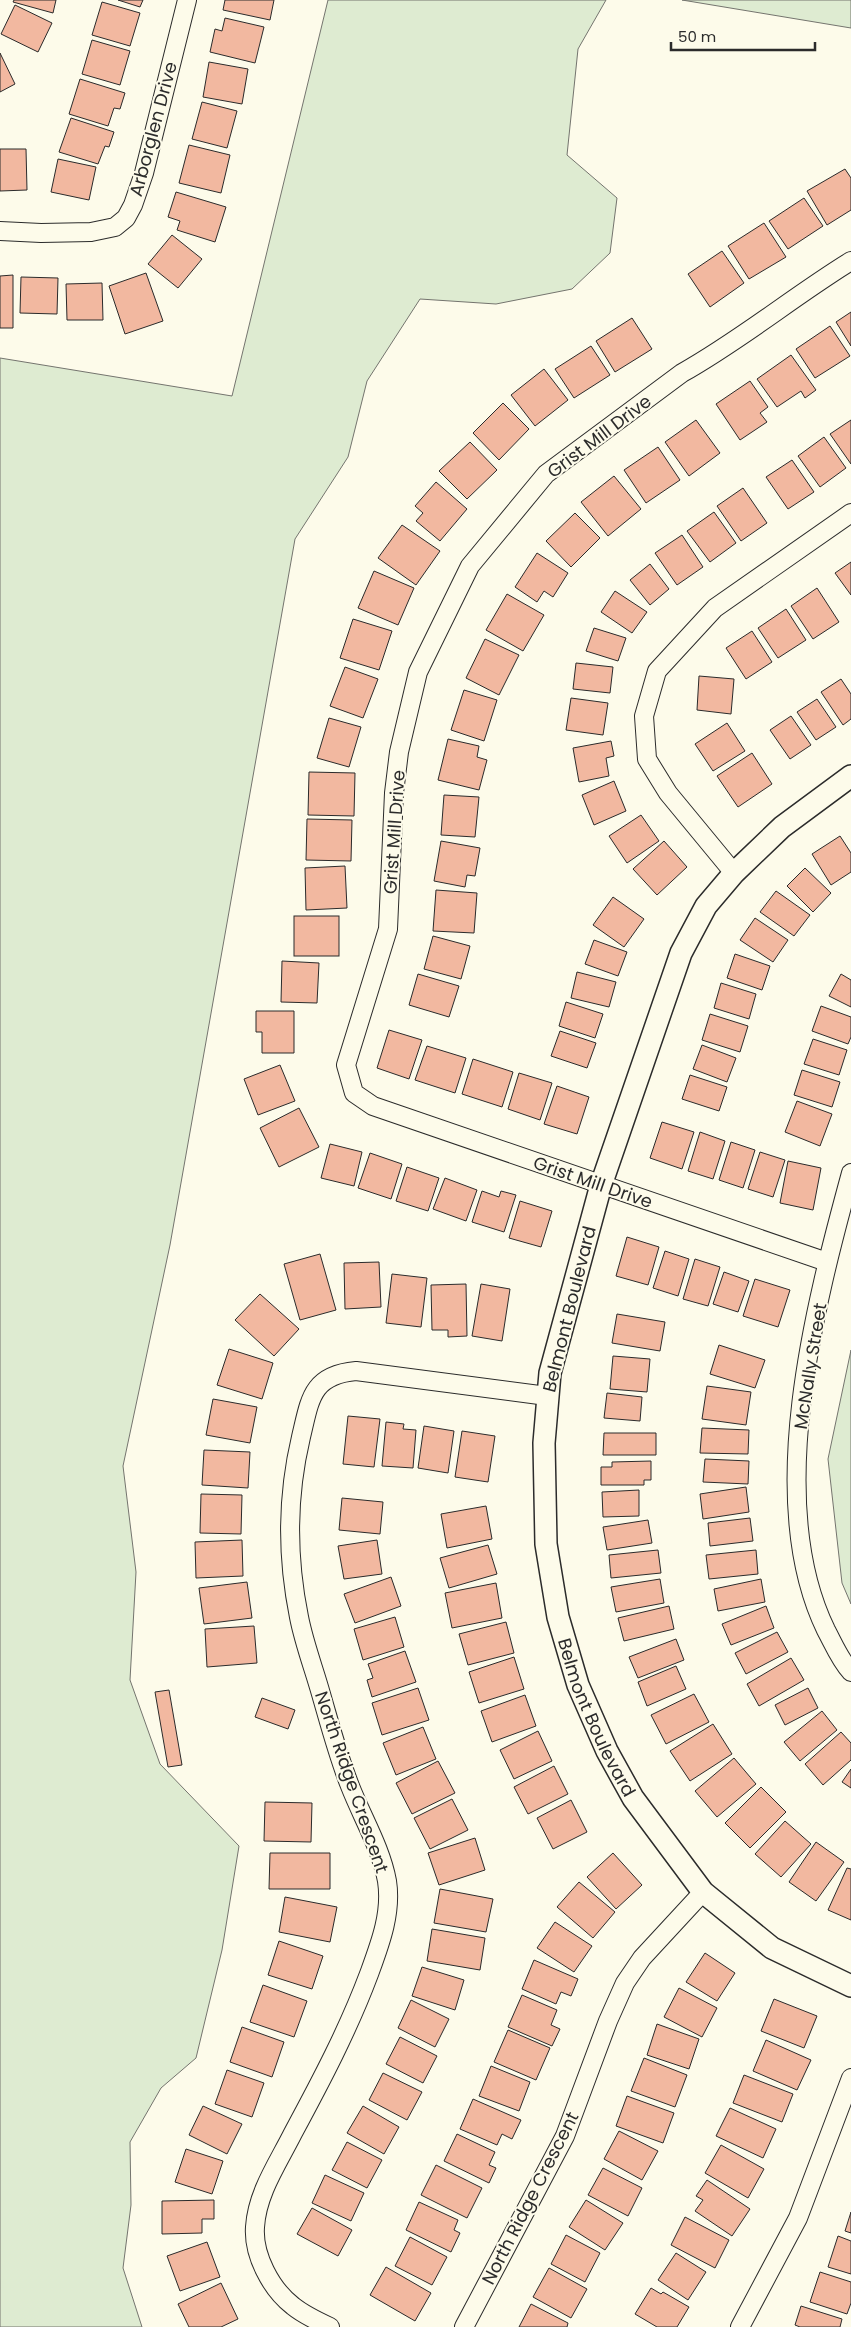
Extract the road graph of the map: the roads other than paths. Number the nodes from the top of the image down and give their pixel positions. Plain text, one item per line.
1 (187, 0) edge
2 (0, 231) edge
3 (851, 261) edge
4 (851, 514) edge
5 (851, 776) edge
6 (734, 873) junction
7 (851, 1173) edge
8 (601, 1184) junction
9 (827, 1262) junction
10 (547, 1396) junction
11 (851, 1672) edge
12 (703, 1892) junction
13 (851, 1986) edge
14 (851, 2078) edge
15 (330, 2327) edge
16 (464, 2327) edge
17 (740, 2327) edge

1 - 2 street, Arborglen Drive
3 - 8 street, Grist Mill Drive
4 - 6 street
5 - 6 street, Belmont Boulevard
6 - 8 street, Belmont Boulevard
7 - 9 street, McNally Street
8 - 9 street, Grist Mill Drive
8 - 10 street, Belmont Boulevard
9 - 11 street, McNally Street
10 - 12 street, Belmont Boulevard
10 - 15 street, North Ridge Crescent
12 - 13 street, Belmont Boulevard
12 - 16 street, North Ridge Crescent
14 - 17 street

